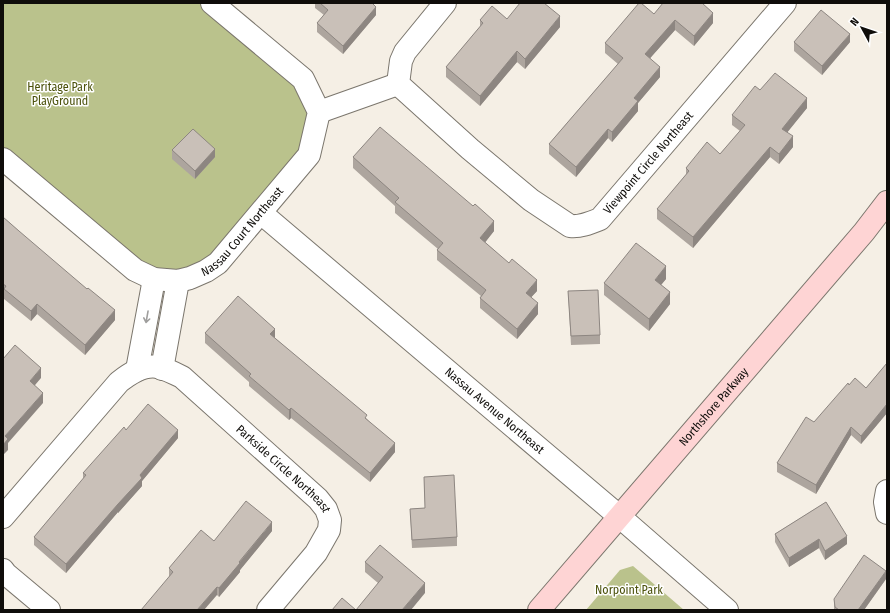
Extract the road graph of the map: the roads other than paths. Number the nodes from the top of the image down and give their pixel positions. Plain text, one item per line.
1 (212, 3) edge
2 (445, 3) edge
3 (785, 3) edge
4 (398, 84) junction
5 (319, 112) junction
6 (3, 159) edge
7 (887, 202) edge
8 (261, 213) junction
9 (154, 279) junction
10 (178, 281) junction
11 (162, 369) junction
12 (137, 370) junction
13 (887, 491) edge
14 (887, 513) edge
15 (3, 517) edge
16 (620, 517) junction
17 (3, 570) edge
18 (49, 610) edge
19 (268, 610) edge
20 (539, 610) edge
21 (727, 610) edge

1 - 5 street
2 - 4 street
3 - 4 street, Viewpoint Circle Northeast
4 - 5 street
5 - 8 street, Nassau Court Northeast
6 - 9 street, Nassau Court Northeast
7 - 16 street, Northshore Parkway
8 - 10 street, Nassau Court Northeast
8 - 16 street, Nassau Avenue Northeast
9 - 10 street, Nassau Court Northeast
9 -> 12 street
10 - 11 street
11 - 12 street, Parkside Circle Northeast
11 - 19 street, Parkside Circle Northeast
12 - 15 street, Parkside Circle Northeast
13 - 14 street
16 - 20 street, Northshore Parkway
16 - 21 street, Nassau Avenue Northeast
17 - 18 street

